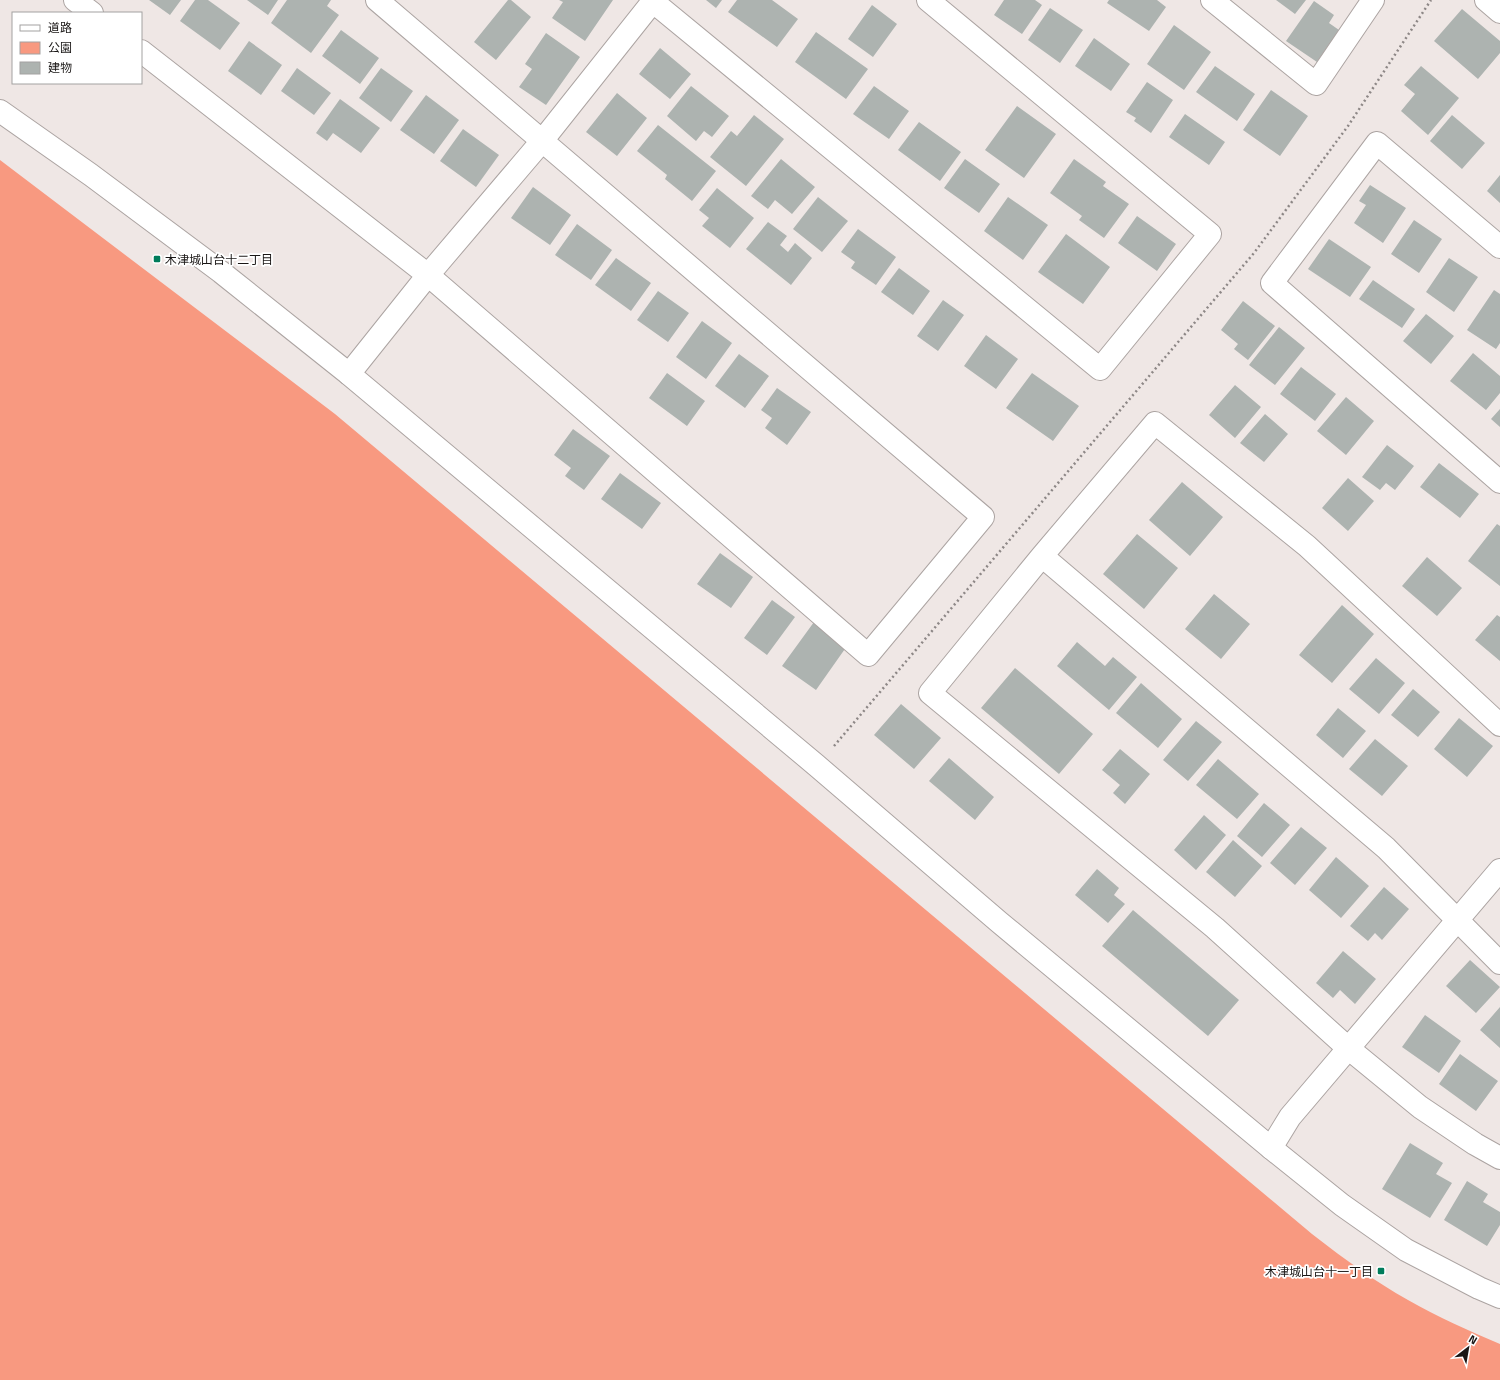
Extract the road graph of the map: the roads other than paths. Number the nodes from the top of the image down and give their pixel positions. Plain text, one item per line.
1 (75, 0) edge
2 (377, 0) edge
3 (652, 0) edge
4 (928, 0) edge
5 (1212, 0) edge
6 (1373, 0) edge
7 (1486, 0) edge
8 (91, 12) edge
9 (1500, 12) edge
10 (142, 53) edge
11 (0, 112) edge
12 (542, 141) junction
13 (1500, 247) edge
14 (428, 274) junction
15 (349, 374) junction
16 (1500, 482) edge
17 (1042, 556) junction
18 (1500, 725) edge
19 (1500, 870) edge
20 (1457, 920) junction
21 (1500, 963) edge
22 (1348, 1048) junction
23 (1271, 1148) junction
24 (1500, 1158) edge
25 (1500, 1297) edge

1 - 8 street
2 - 12 street
3 - 4 street
3 - 12 street
5 - 6 street
7 - 9 street
10 - 14 street
11 - 15 street
12 - 14 street
12 - 14 street
13 - 16 street
14 - 15 street
15 - 23 street
17 - 18 street
17 - 20 street
17 - 22 street
19 - 20 street
20 - 21 street
20 - 22 street
22 - 23 street
22 - 24 street
23 - 25 street

